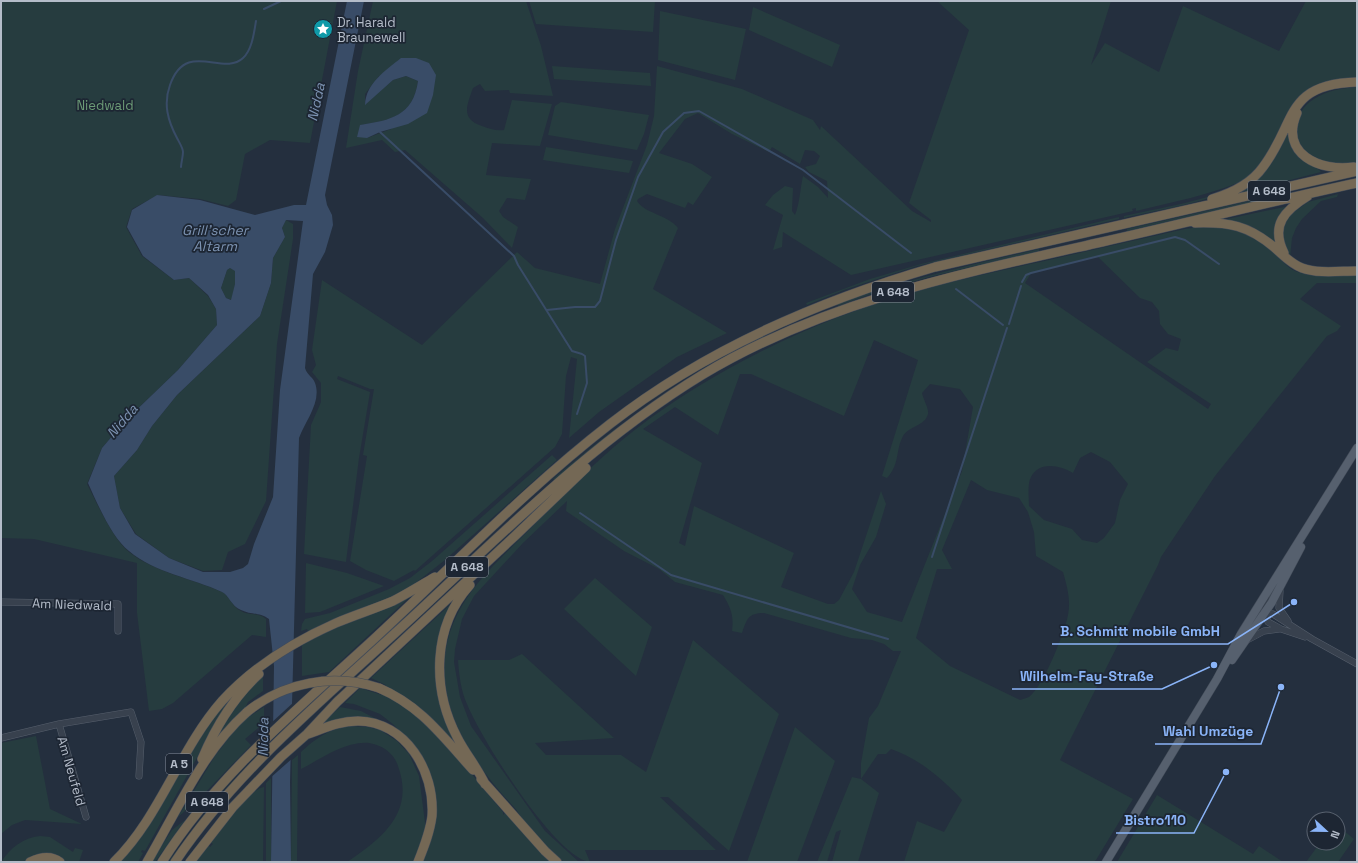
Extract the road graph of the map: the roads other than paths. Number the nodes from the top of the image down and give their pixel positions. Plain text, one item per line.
1 (1357, 82) edge
2 (1357, 85) edge
3 (1357, 166) edge
4 (1357, 171) edge
5 (1357, 183) edge
6 (1316, 192) junction
7 (1181, 210) junction
8 (1180, 224) junction
9 (1285, 256) junction
10 (1357, 271) edge
11 (631, 423) junction
12 (1357, 448) edge
13 (1318, 514) junction
14 (516, 535) junction
15 (448, 569) junction
16 (1282, 584) junction
17 (1266, 596) junction
18 (1, 602) edge
19 (1265, 613) junction
20 (1253, 616) junction
21 (1293, 627) junction
22 (1281, 629) junction
23 (118, 631) dead end
24 (1312, 639) junction
25 (1246, 641) junction
26 (1357, 664) edge
27 (254, 675) junction
28 (1217, 680) junction
29 (59, 724) junction
30 (306, 734) junction
31 (1, 738) edge
32 (138, 776) dead end
33 (192, 784) junction
34 (485, 784) junction
35 (86, 817) dead end
36 (30, 862) edge
37 (60, 862) edge
38 (114, 862) edge
39 (146, 862) edge
40 (162, 862) edge
41 (174, 862) edge
42 (190, 862) edge
43 (418, 862) edge
44 (558, 862) edge
45 (1106, 862) edge

1 - 7 highway
2 - 3 highway
4 - 7 highway, A 648
5 - 6 highway, A 648
6 - 8 highway, A 648
6 - 9 highway
7 - 15 highway, A 648
8 - 9 highway
8 - 11 highway, A 648
9 - 10 highway
11 - 14 highway, A 648
11 - 41 highway, A 648
12 - 13 main road
13 - 16 main road
13 - 17 main road
14 - 30 highway, A 648
14 - 34 highway, A 648
15 - 27 highway, A 5
15 - 40 highway, A 648
16 - 19 main road
16 - 21 street
17 - 19 street
17 - 20 main road
18 - 23 street, Am Niedwald
19 - 20 street
19 - 21 street
19 - 22 street
19 - 25 main road
20 - 28 main road
21 - 24 street
22 - 24 street
22 - 25 street
24 - 26 street
25 - 28 main road
27 - 33 highway, A 5
27 - 38 highway, A 5
28 - 45 main road
29 - 31 street, Am Neufeld
29 - 32 street, Am Neufeld
29 - 35 street, Am Neufeld
30 - 42 highway, A 648
30 - 43 highway
33 - 34 highway, bridge
33 - 39 highway
34 - 44 highway, A 648
36 - 37 highway

